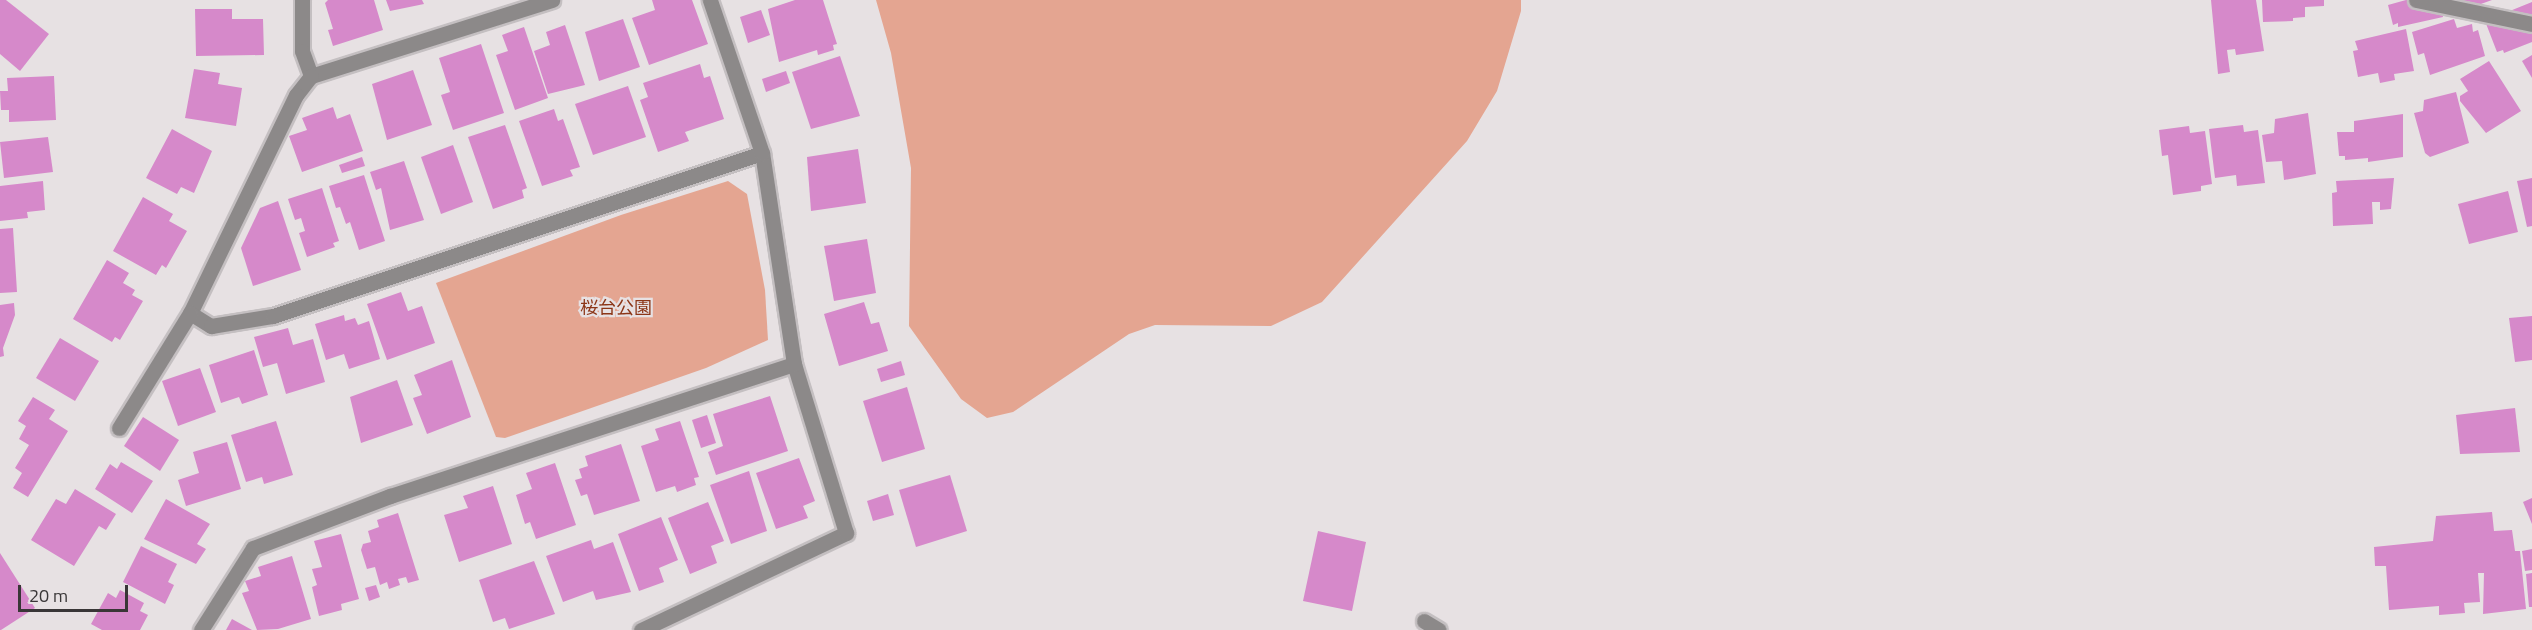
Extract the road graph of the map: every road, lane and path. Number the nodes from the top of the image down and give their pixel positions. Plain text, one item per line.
1 (302, 0) edge
2 (552, 0) edge
3 (711, 0) edge
4 (2416, 0) edge
5 (2532, 24) edge
6 (311, 76) junction
7 (762, 153) junction
8 (190, 313) junction
9 (794, 364) junction
10 (119, 428) dead end
11 (1424, 621) dead end
12 (201, 630) edge
13 (641, 630) edge
14 (1439, 630) edge

1 - 6 street
2 - 6 street
3 - 7 street
4 - 5 street
6 - 8 street
7 - 8 street
7 - 9 street
8 - 10 street
9 - 12 street
9 - 13 street
11 - 14 street

